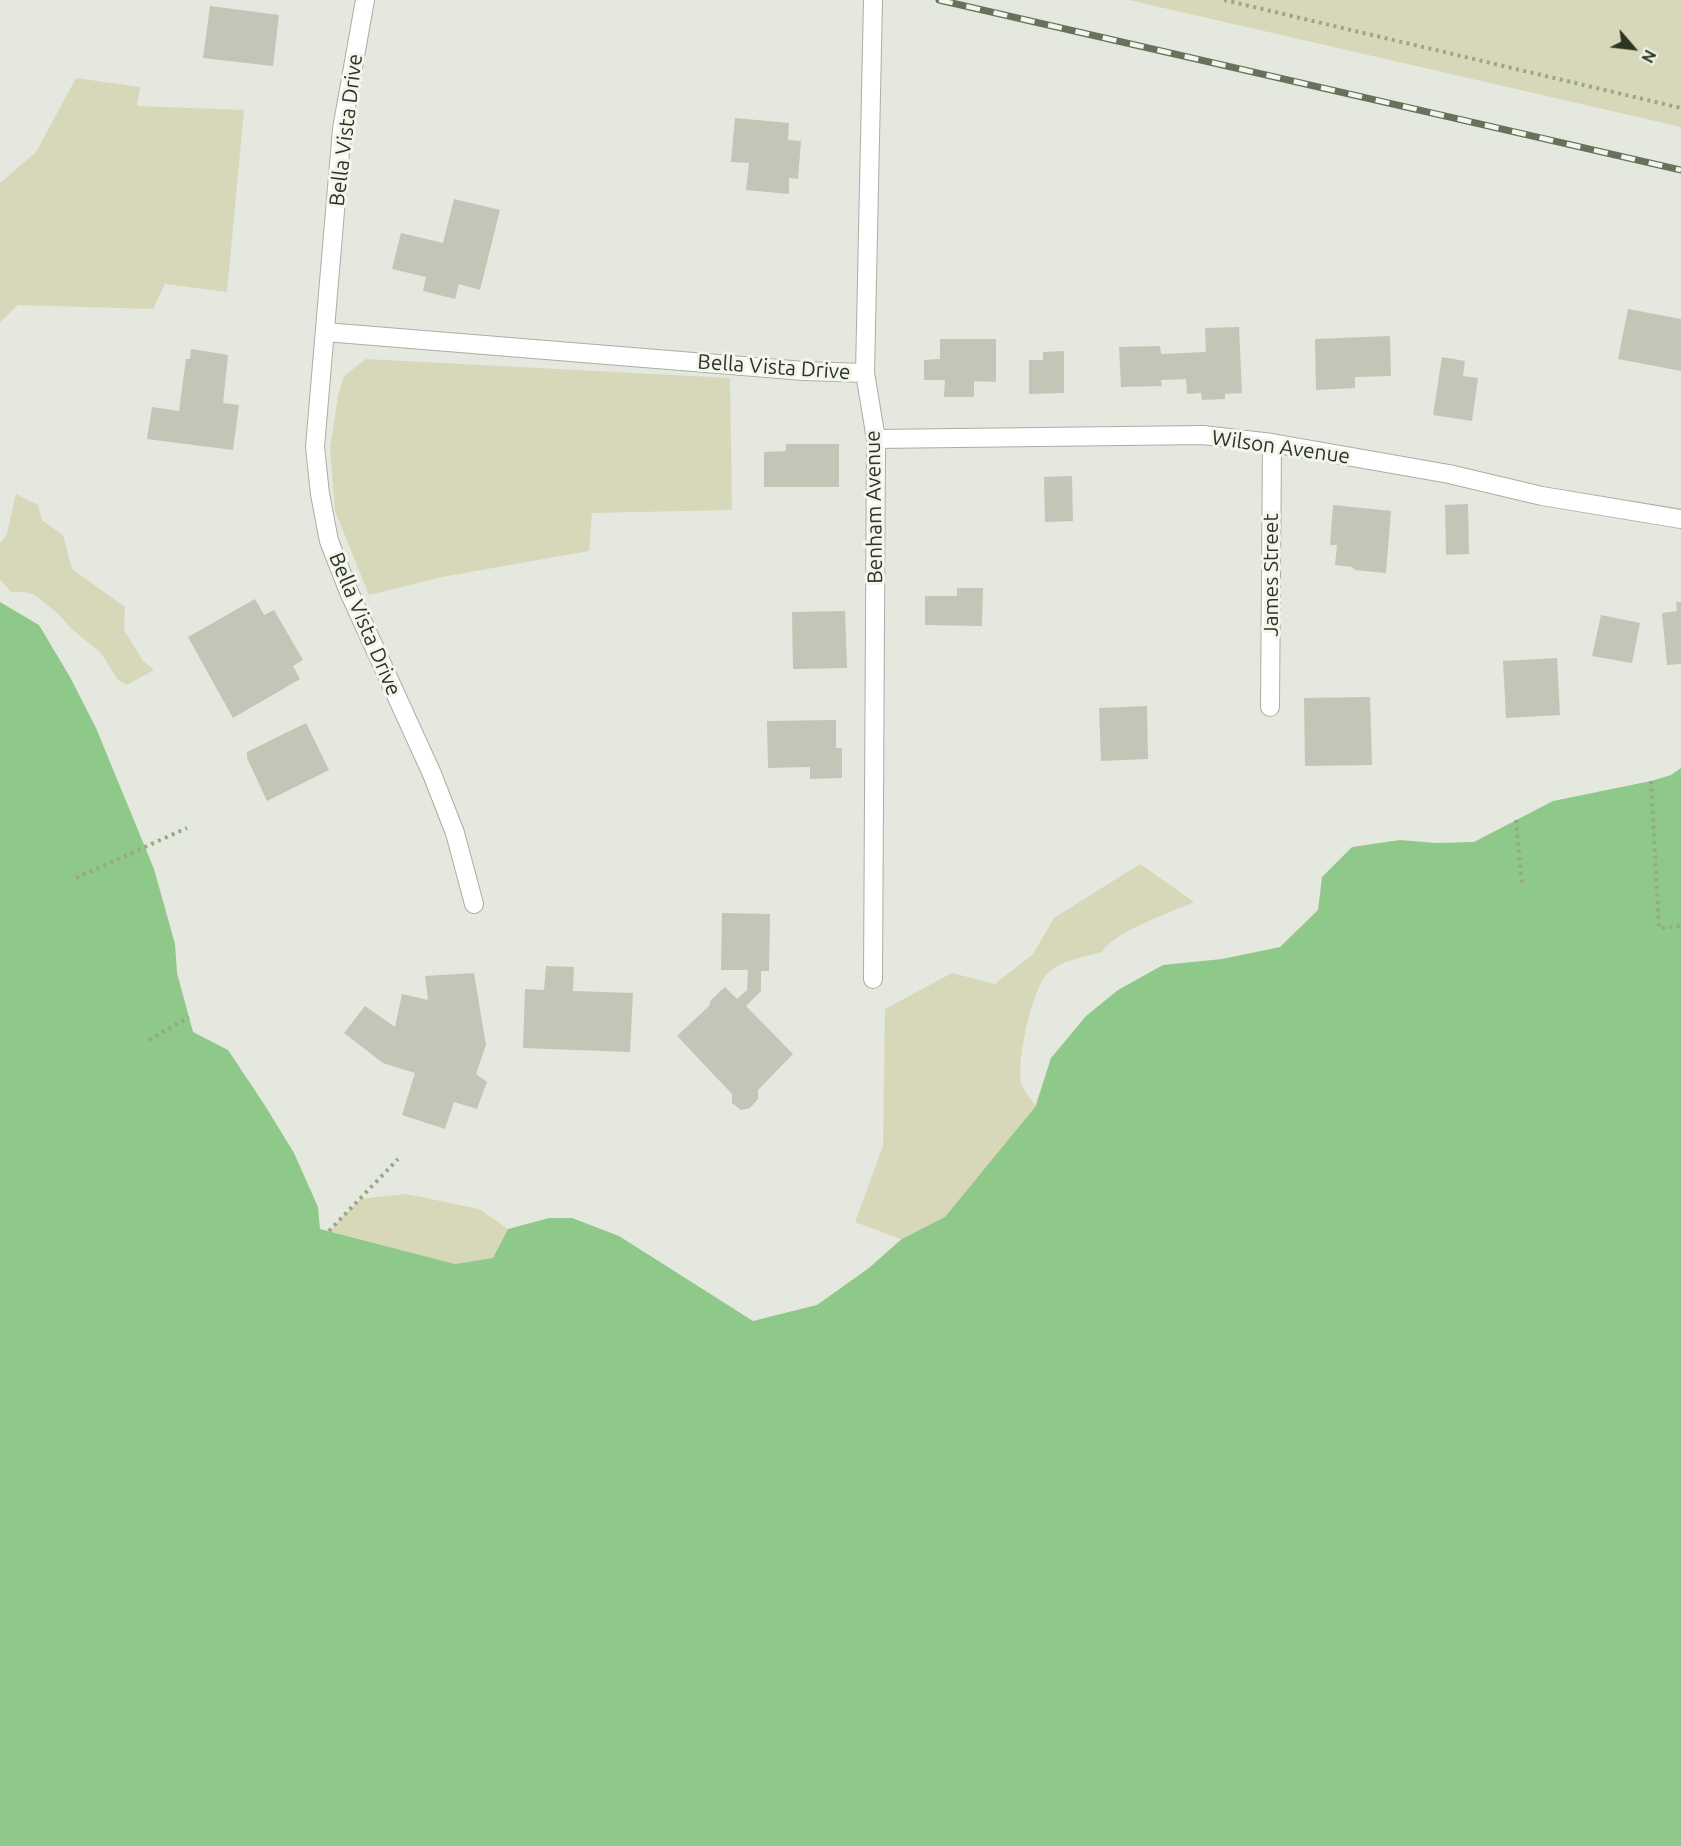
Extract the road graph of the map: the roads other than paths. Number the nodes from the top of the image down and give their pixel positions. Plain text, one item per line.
1 (365, 0) edge
2 (873, 0) edge
3 (326, 332) junction
4 (865, 373) junction
5 (876, 438) junction
6 (1272, 442) junction
7 (1681, 519) edge
8 (1270, 707) dead end
9 (474, 904) dead end
10 (873, 979) dead end

1 - 3 street, Bella Vista Drive
2 - 4 street, Benham Avenue
3 - 4 street, Bella Vista Drive
3 - 9 street, Bella Vista Drive
4 - 5 street, Benham Avenue
5 - 6 street, Wilson Avenue
5 - 10 street, Benham Avenue
6 - 7 street, Wilson Avenue
6 - 8 street, James Street

